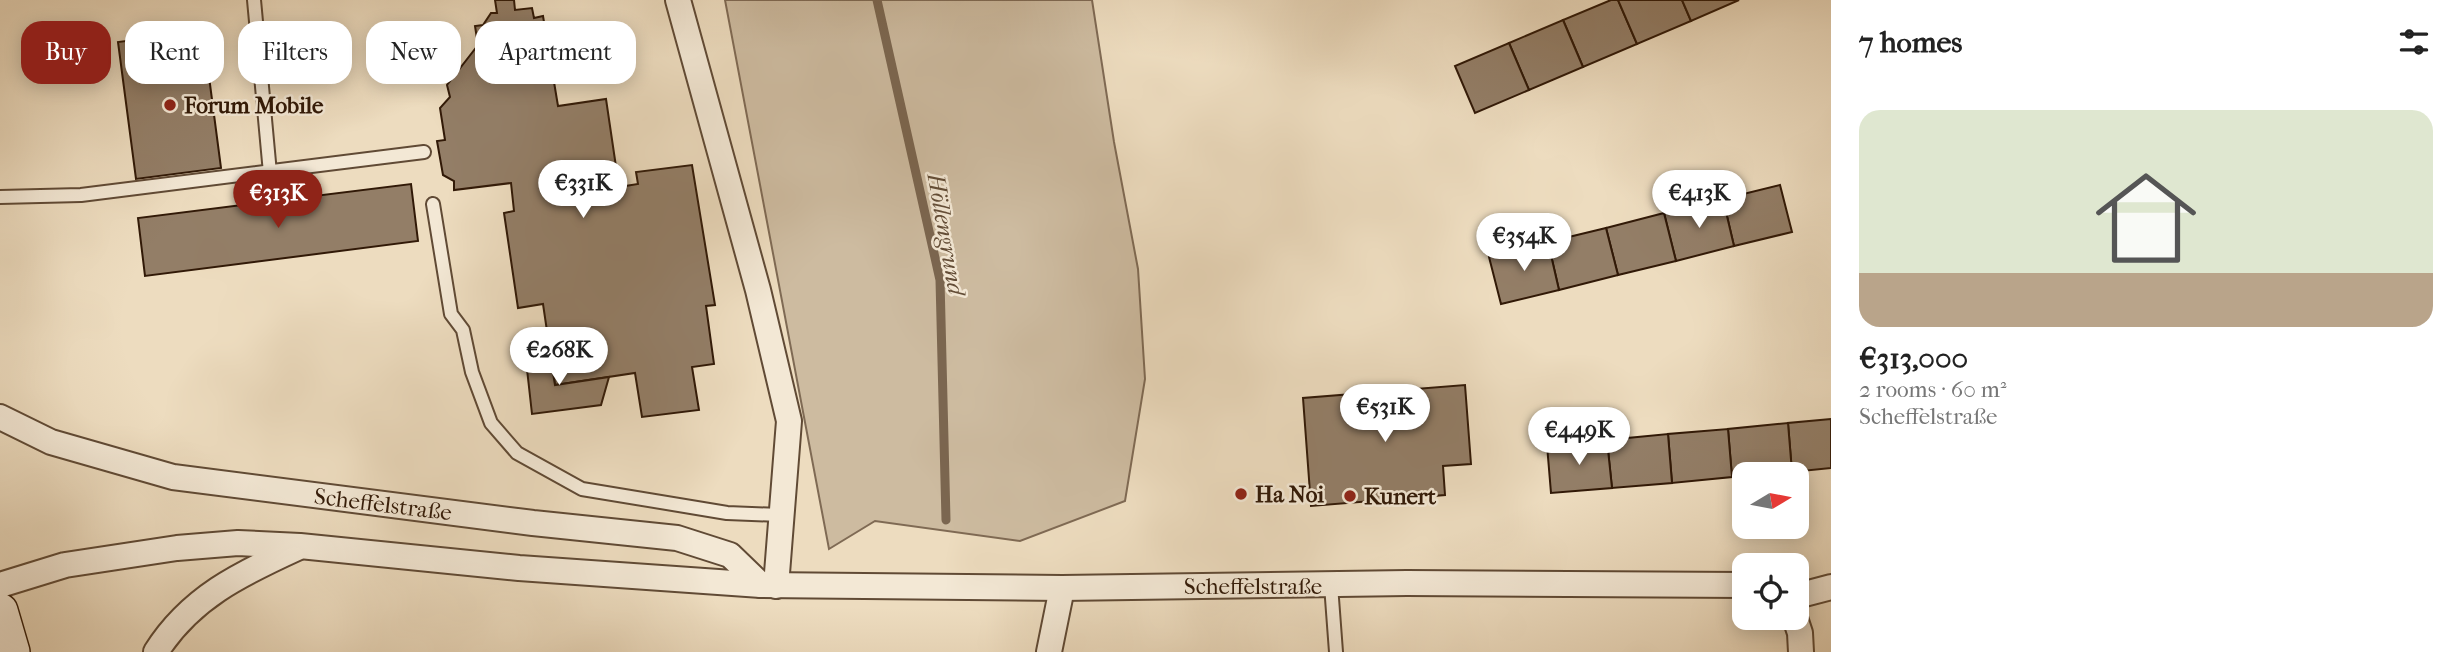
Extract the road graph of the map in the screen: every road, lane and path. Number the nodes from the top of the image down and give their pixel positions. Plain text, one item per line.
1 (254, 0) edge
2 (678, 0) edge
3 (424, 152) dead end
4 (270, 173) junction
5 (0, 197) edge
6 (433, 204) dead end
7 (0, 416) edge
8 (780, 516) junction
9 (300, 546) junction
10 (0, 585) edge
11 (1331, 585) junction
12 (1732, 585) edge
13 (768, 586) junction
14 (1831, 587) edge
15 (1062, 588) junction
16 (1809, 591) edge
17 (0, 611) edge
18 (1799, 630) edge
19 (12, 652) edge
20 (156, 652) edge
21 (1049, 652) edge
22 (1336, 652) edge
23 (1801, 652) edge

1 - 4 lane
2 - 8 street
3 - 4 lane
4 - 5 lane
6 - 8 lane
7 - 13 street, Scheffelstraße
8 - 13 street
9 - 10 street, Scheffelstraße
9 - 13 street, Scheffelstraße
9 - 20 street
11 - 12 street, Scheffelstraße
11 - 15 street, Scheffelstraße
11 - 22 lane
13 - 15 street, Scheffelstraße
14 - 16 street
15 - 21 street
17 - 19 street
18 - 23 street

